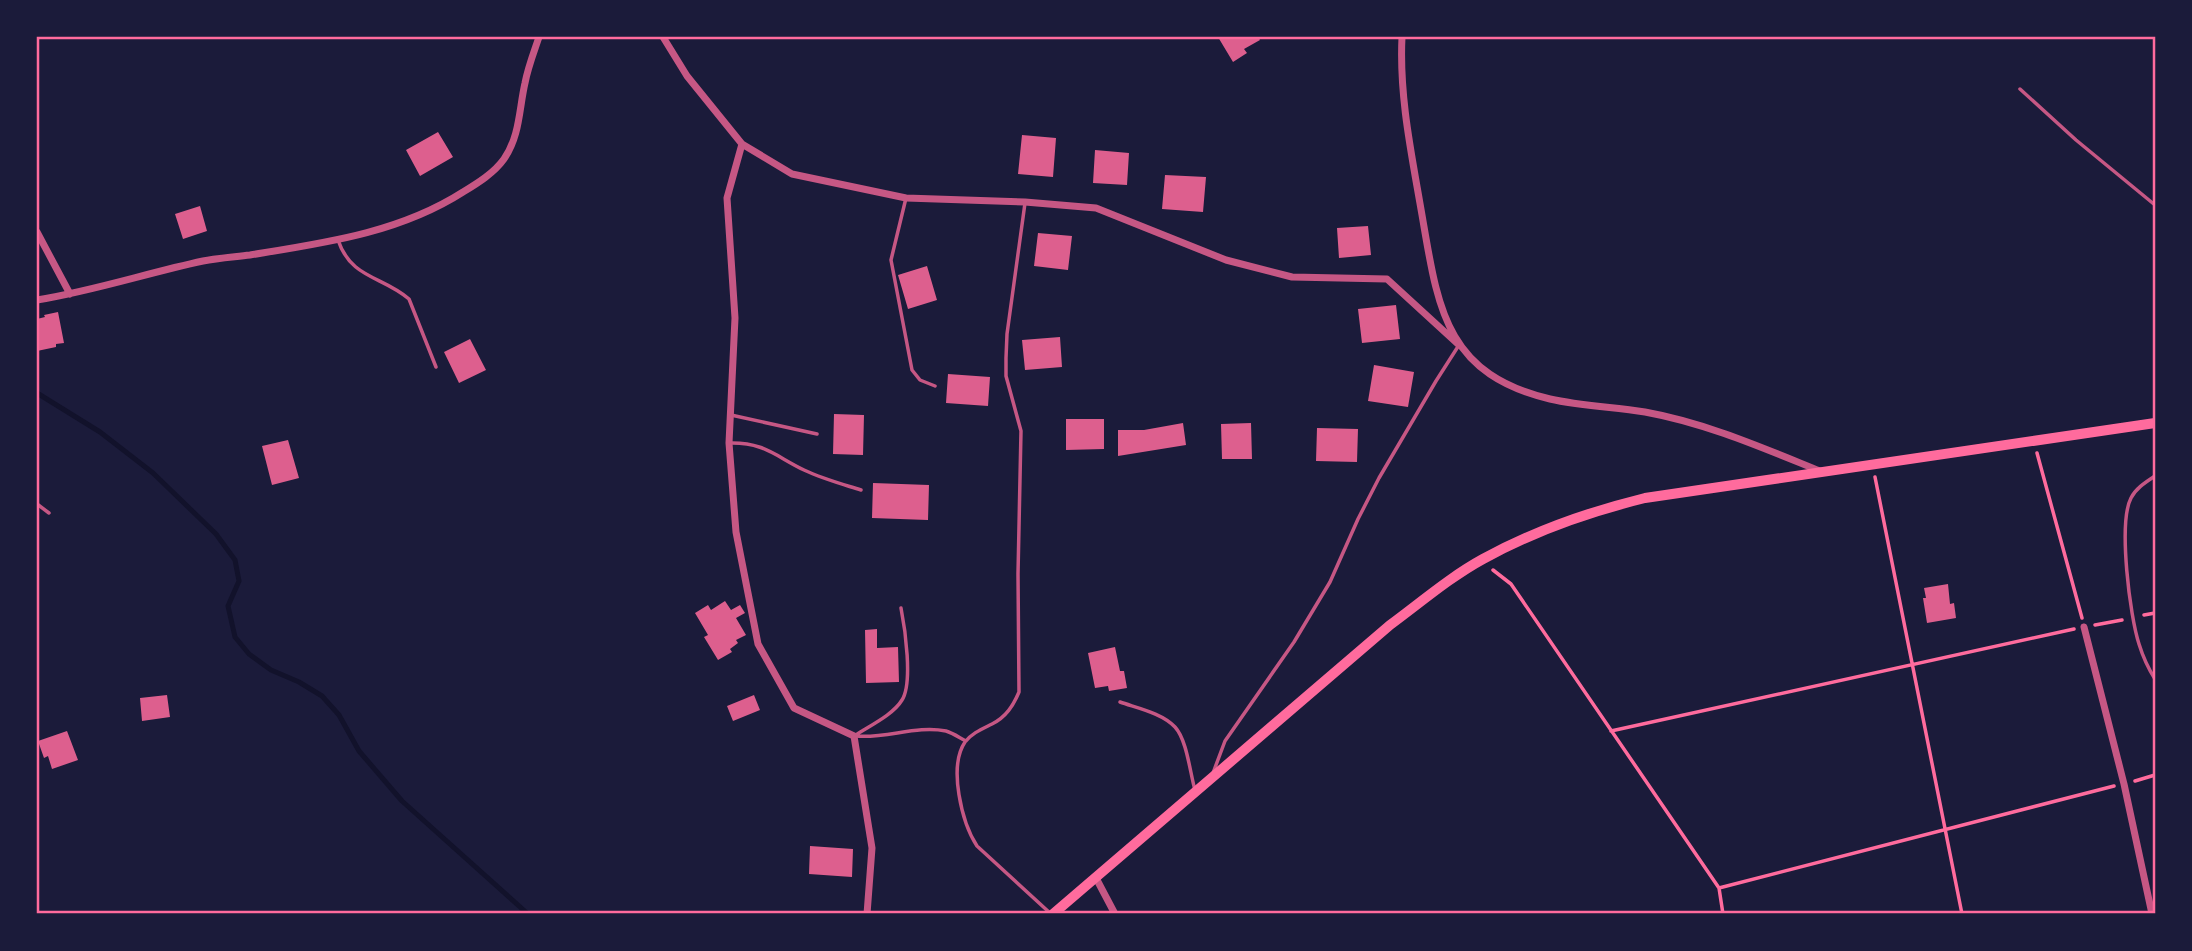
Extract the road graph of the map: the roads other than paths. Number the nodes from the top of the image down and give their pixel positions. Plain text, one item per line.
1 (539, 37) edge
2 (663, 37) edge
3 (1402, 37) edge
4 (2020, 89) dead end
5 (742, 144) junction
6 (906, 198) junction
7 (1025, 202) junction
8 (2155, 205) edge
9 (37, 232) edge
10 (338, 240) junction
11 (70, 294) junction
12 (37, 300) edge
13 (1459, 345) junction
14 (436, 367) dead end
15 (935, 386) dead end
16 (729, 414) junction
17 (2155, 423) edge
18 (817, 434) dead end
19 (729, 443) junction
20 (1821, 471) junction
21 (2155, 476) edge
22 (861, 490) dead end
23 (37, 504) edge
24 (49, 513) dead end
25 (901, 608) dead end
26 (2084, 627) road end
27 (2155, 679) edge
28 (1120, 702) dead end
29 (854, 736) junction
30 (966, 741) junction
31 (1210, 781) junction
32 (1195, 793) junction
33 (1096, 878) junction
34 (867, 914) edge
35 (1052, 914) edge
36 (1115, 914) edge
37 (2152, 914) edge

1 - 10 street
2 - 5 street
3 - 13 street
4 - 8 lane
5 - 6 street
5 - 16 street
6 - 7 street
6 - 15 lane
7 - 13 street
7 - 30 lane
9 - 11 street
10 - 11 street
10 - 14 lane
11 - 12 street
13 - 20 street
13 - 31 lane
16 - 18 lane
16 - 19 street
17 - 20 main road
19 - 22 lane
19 - 29 street
20 - 31 main road
21 - 27 lane
23 - 24 lane
25 - 29 lane
26 - 37 street
28 - 32 lane
29 - 30 lane
29 - 34 street
30 - 35 lane
31 - 32 main road
32 - 33 main road
33 - 35 main road
33 - 36 street

